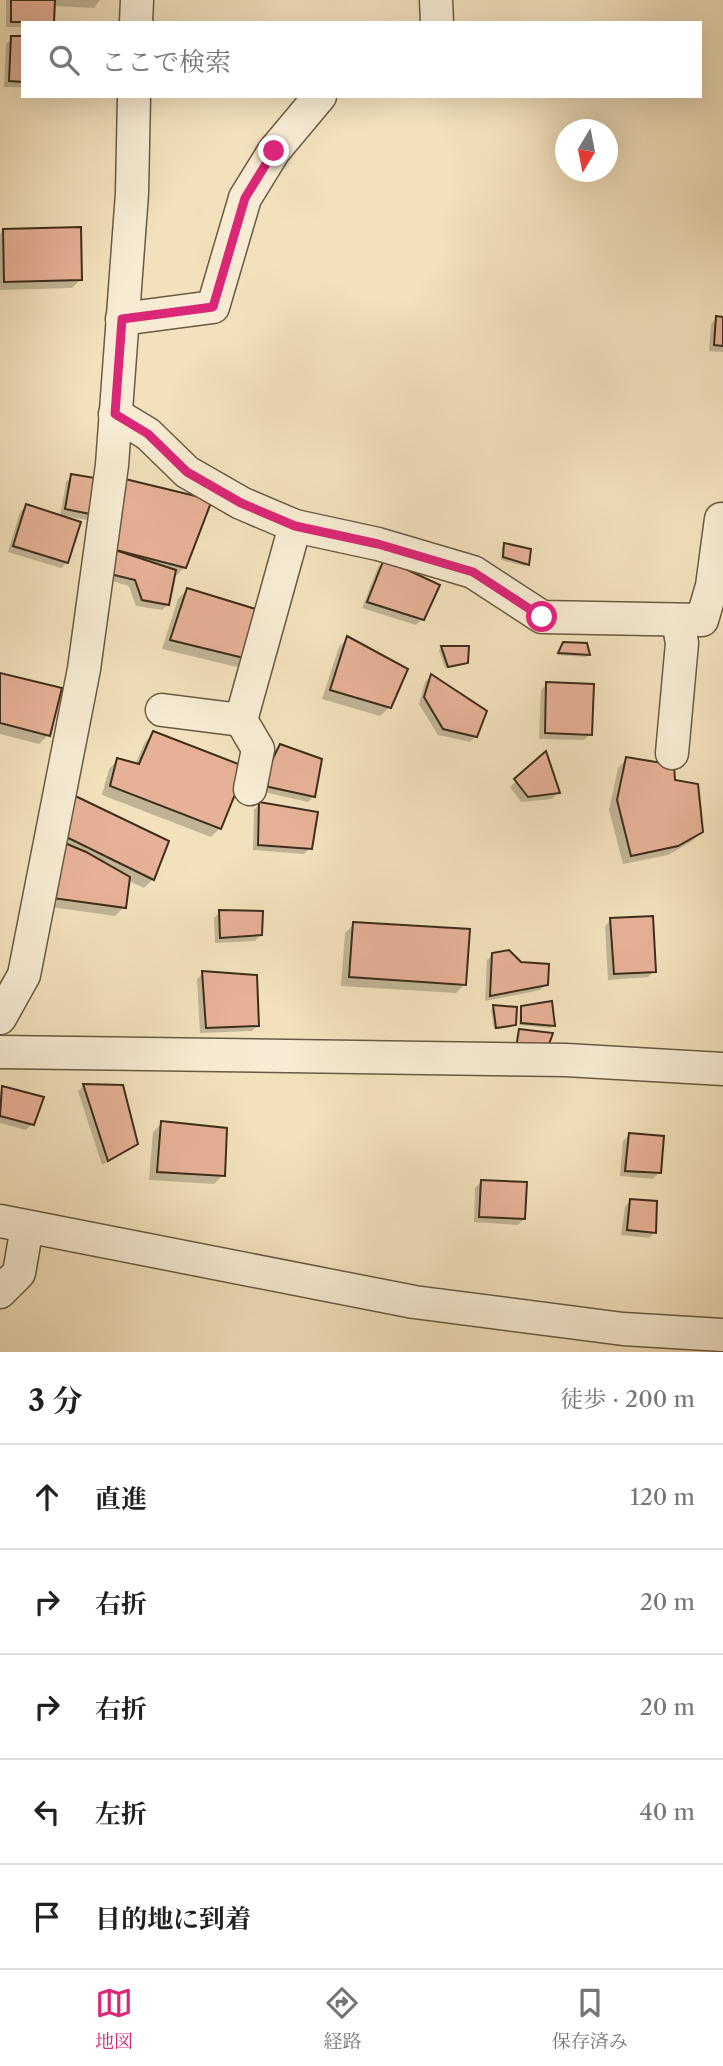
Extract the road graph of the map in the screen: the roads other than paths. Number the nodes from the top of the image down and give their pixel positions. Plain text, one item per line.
1 (137, 0) edge
2 (436, 0) edge
3 (136, 21) edge
4 (437, 21) edge
5 (134, 98) edge
6 (318, 98) edge
7 (122, 319) junction
8 (115, 414) junction
9 (721, 519) edge
10 (295, 526) junction
11 (678, 621) junction
12 (162, 710) dead end
13 (241, 720) junction
14 (672, 753) dead end
15 (250, 789) dead end
16 (0, 1018) edge
17 (0, 1052) edge
18 (723, 1069) edge
19 (9, 1220) edge
20 (0, 1292) edge
21 (723, 1335) edge

1 - 3 street
2 - 4 street
5 - 7 street
6 - 7 street
7 - 8 street
8 - 10 street
8 - 16 street
9 - 11 street
10 - 11 street
10 - 13 street
11 - 14 street
12 - 13 street
13 - 15 street
17 - 18 street
19 - 20 street
19 - 21 street

